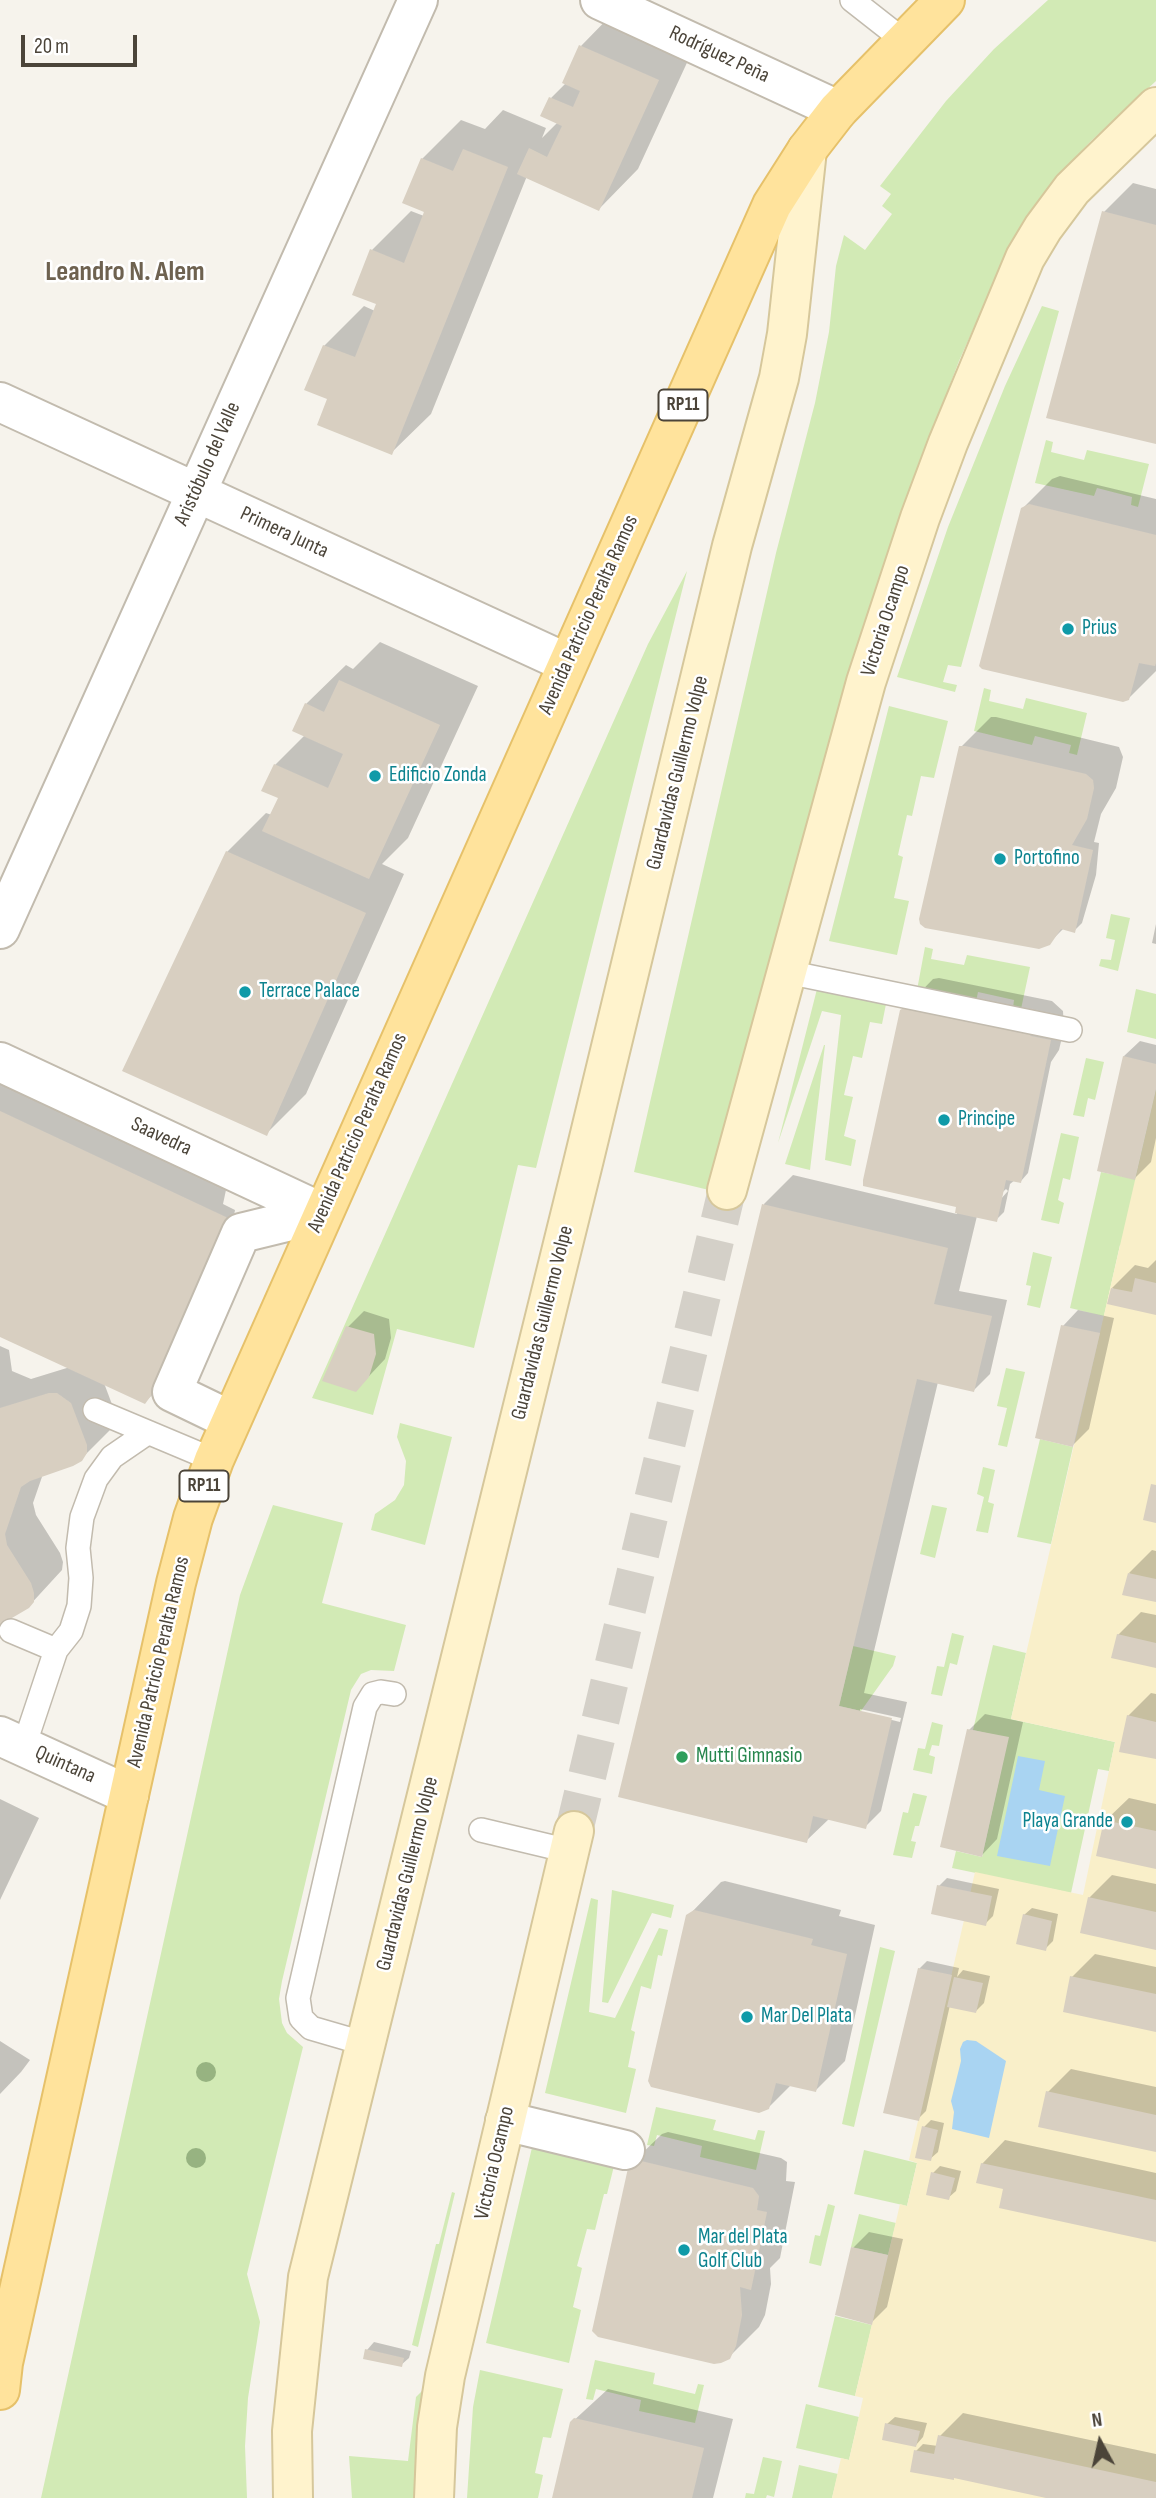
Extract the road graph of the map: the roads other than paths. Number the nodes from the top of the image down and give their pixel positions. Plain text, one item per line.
1 (418, 0) edge
2 (600, 0) edge
3 (852, 0) edge
4 (945, 0) edge
5 (904, 40) junction
6 (1156, 107) edge
7 (838, 110) junction
8 (807, 150) junction
9 (0, 402) edge
10 (196, 492) junction
11 (567, 663) junction
12 (0, 929) edge
13 (787, 972) junction
14 (1070, 1030) dead end
15 (0, 1062) edge
16 (727, 1190) tunnel mouth
17 (323, 1213) junction
18 (95, 1410) dead end
19 (230, 1420) junction
20 (147, 1433) junction
21 (214, 1460) junction
22 (12, 1631) dead end
23 (56, 1650) junction
24 (394, 1694) dead end
25 (12, 1741) edge
26 (130, 1795) junction
27 (481, 1829) dead end
28 (572, 1841) joint
29 (366, 2044) junction
30 (505, 2121) junction
31 (625, 2150) dead end
32 (1, 2370) edge
33 (293, 2498) edge
34 (434, 2498) edge

1 - 10 street, Aristóbulo del Valle
2 - 7 street, Rodríguez Peña
3 - 5 lane
4 - 5 main road, Avenida Patricio Peralta Ramos / RP11
5 - 7 main road, Avenida Patricio Peralta Ramos / RP11
6 - 13 main road, Victoria Ocampo
7 - 8 main road, Avenida Patricio Peralta Ramos / RP11
8 - 11 main road, Avenida Patricio Peralta Ramos / RP11
8 - 29 main road, Guardavidas Guillermo Volpe
9 - 10 street, Primera Junta
10 - 11 street, Primera Junta
10 - 12 street, Aristóbulo del Valle
11 - 17 main road, Avenida Patricio Peralta Ramos / RP11
13 - 14 lane
13 - 16 main road, Victoria Ocampo
15 - 17 street, Saavedra
17 - 19 main road, Avenida Patricio Peralta Ramos / RP11
17 - 19 street
18 - 20 lane
19 - 21 main road, Avenida Patricio Peralta Ramos / RP11
20 - 21 lane
20 - 23 lane
21 - 26 main road, Avenida Patricio Peralta Ramos / RP11
22 - 23 lane
23 - 25 lane
24 - 29 lane
25 - 26 street, Quintana
26 - 32 main road, Avenida Patricio Peralta Ramos / RP11
27 - 28 lane
28 - 30 main road, Victoria Ocampo
29 - 33 main road, Guardavidas Guillermo Volpe
30 - 31 street
30 - 34 main road, Victoria Ocampo

